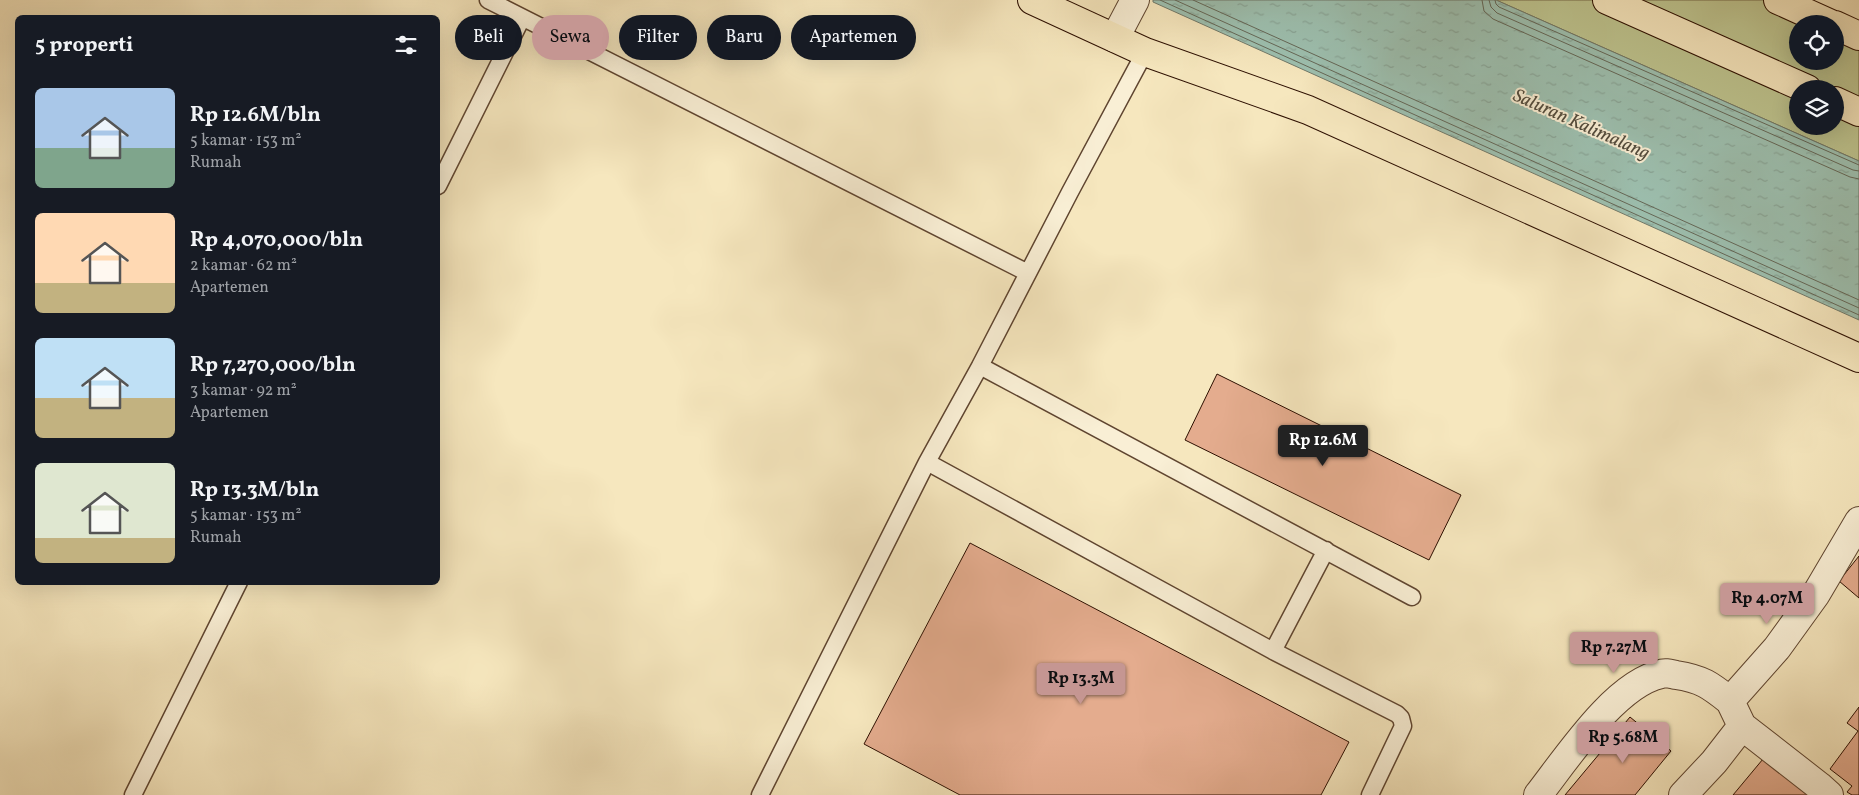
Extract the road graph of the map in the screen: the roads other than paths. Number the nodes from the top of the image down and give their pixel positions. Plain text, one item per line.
1 (488, 0) edge
2 (1032, 0) edge
3 (1135, 0) edge
4 (1607, 0) edge
5 (1778, 0) edge
6 (516, 15) edge
7 (1811, 15) edge
8 (522, 18) edge
9 (1844, 29) edge
10 (1859, 36) edge
11 (1115, 38) junction
12 (1145, 52) junction
13 (501, 60) edge
14 (1789, 81) edge
15 (1844, 105) edge
16 (1859, 112) edge
17 (440, 182) edge
18 (1028, 273) junction
19 (1859, 358) edge
20 (980, 366) junction
21 (927, 462) junction
22 (1859, 521) edge
23 (1326, 550) junction
24 (238, 585) edge
25 (1412, 596) dead end
26 (1273, 651) junction
27 (1730, 701) junction
28 (1742, 726) junction
29 (133, 795) edge
30 (760, 795) edge
31 (1370, 795) edge
32 (1538, 795) edge
33 (1683, 795) edge
34 (1829, 795) edge

1 - 6 lane
2 - 11 main road
3 - 11 street
4 - 14 main road
5 - 7 main road
8 - 18 lane
9 - 10 main road
11 - 12 main road
12 - 18 lane
12 - 19 main road
13 - 17 lane
15 - 16 main road
18 - 20 lane
20 - 21 lane
20 - 23 lane
21 - 26 lane
21 - 30 lane
22 - 27 street
23 - 25 lane
23 - 26 lane
24 - 29 lane
26 - 31 lane
27 - 28 street
27 - 32 street
28 - 33 street
28 - 34 street

